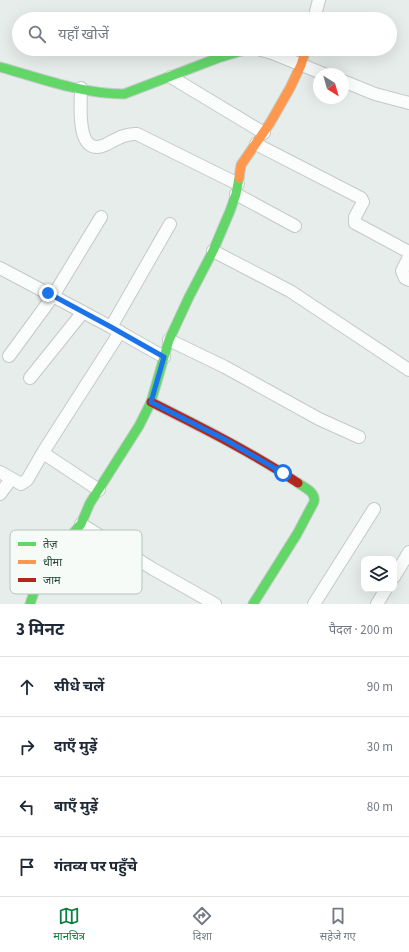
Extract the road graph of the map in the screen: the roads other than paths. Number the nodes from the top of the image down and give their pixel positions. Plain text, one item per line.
1 (319, 0) edge
2 (316, 12) edge
3 (225, 56) edge
4 (277, 56) edge
5 (304, 56) edge
6 (301, 65) junction
7 (0, 67) edge
8 (313, 70) edge
9 (171, 77) junction
10 (349, 84) edge
11 (81, 88) junction
12 (409, 103) edge
13 (264, 133) junction
14 (256, 144) junction
15 (237, 189) junction
16 (101, 217) dead end
17 (170, 224) dead end
18 (295, 226) dead end
19 (213, 251) junction
20 (409, 252) edge
21 (409, 257) edge
22 (0, 268) edge
23 (409, 280) edge
24 (53, 296) junction
25 (83, 312) junction
26 (116, 329) junction
27 (169, 340) junction
28 (9, 356) dead end
29 (164, 357) junction
30 (409, 370) edge
31 (30, 378) dead end
32 (151, 402) junction
33 (359, 438) dead end
34 (43, 453) junction
35 (0, 472) edge
36 (11, 479) junction
37 (99, 490) junction
38 (0, 494) edge
39 (374, 509) dead end
40 (81, 524) junction
41 (76, 530) edge
42 (90, 530) edge
43 (409, 552) edge
44 (142, 564) edge
45 (397, 572) edge
46 (384, 592) edge
47 (33, 594) edge
48 (30, 604) edge
49 (214, 604) edge
50 (253, 604) edge
51 (314, 604) edge
52 (377, 604) edge

1 - 2 street
3 - 9 street
4 - 6 street
5 - 6 street
6 - 8 street
6 - 13 street
7 - 11 street
9 - 11 street
9 - 13 street
10 - 12 street
11 - 15 street
13 - 14 street
14 - 15 street
14 - 20 street
15 - 18 street
15 - 19 street
16 - 24 street
17 - 26 street
19 - 27 street
19 - 30 street
21 - 23 street
22 - 24 street
24 - 25 street
24 - 28 street
25 - 26 street
25 - 31 street
26 - 29 street
26 - 34 street
27 - 29 street
27 - 33 street
29 - 32 street
32 - 37 street
32 - 50 street
34 - 36 street
34 - 37 street
35 - 36 street
36 - 38 street
37 - 40 street
39 - 51 street
40 - 41 street
40 - 42 street
43 - 45 street
44 - 49 street
46 - 52 street
47 - 48 street

